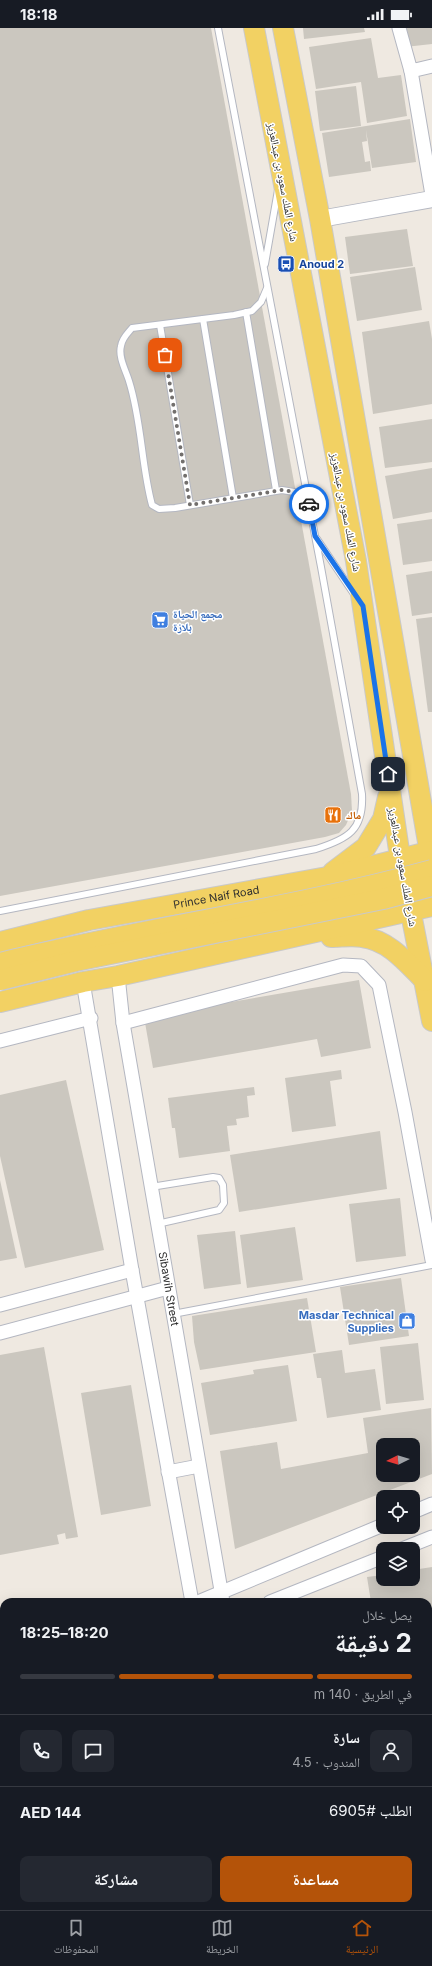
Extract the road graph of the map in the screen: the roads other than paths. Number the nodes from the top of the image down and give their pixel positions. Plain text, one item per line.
1 (218, 28) edge
2 (254, 28) edge
3 (267, 28) edge
4 (283, 28) edge
5 (399, 28) edge
6 (432, 66) edge
7 (411, 71) junction
8 (281, 171) junction
9 (311, 174) junction
10 (432, 195) edge
11 (432, 199) edge
12 (320, 219) junction
13 (264, 269) junction
14 (267, 288) junction
15 (246, 312) junction
16 (203, 319) junction
17 (160, 324) junction
18 (276, 490) junction
19 (233, 498) junction
20 (309, 503) junction
21 (190, 505) junction
22 (315, 536) junction
23 (363, 606) junction
24 (415, 769) junction
25 (390, 790) junction
26 (432, 806) edge
27 (400, 857) junction
28 (431, 859) edge
29 (327, 877) junction
30 (432, 886) edge
31 (432, 906) edge
32 (411, 910) junction
33 (0, 911) edge
34 (293, 937) junction
35 (0, 942) edge
36 (0, 963) edge
37 (118, 976) junction
38 (0, 980) edge
39 (425, 981) junction
40 (83, 982) junction
41 (0, 1002) edge
42 (91, 1018) junction
43 (432, 1021) edge
44 (123, 1022) junction
45 (0, 1042) edge
46 (151, 1187) junction
47 (158, 1224) junction
48 (432, 1260) edge
49 (432, 1266) edge
50 (132, 1270) junction
51 (168, 1288) junction
52 (137, 1296) junction
53 (0, 1305) edge
54 (173, 1314) junction
55 (0, 1333) edge
56 (199, 1466) junction
57 (168, 1472) junction
58 (432, 1504) edge
59 (420, 1509) edge
60 (376, 1528) edge
61 (432, 1537) edge
62 (420, 1542) edge
63 (376, 1560) edge
64 (222, 1597) edge
65 (191, 1598) edge
66 (280, 1598) edge

1 - 13 lane
2 - 8 main road, شارع الملك سعود بن عبدالعزيز
3 - 9 main road
4 - 9 main road, شارع الملك سعود بن عبدالعزيز
5 - 7 street
6 - 7 street
7 - 10 street
8 - 13 lane
8 - 23 main road, شارع الملك سعود بن عبدالعزيز
9 - 12 main road, شارع الملك سعود بن عبدالعزيز
11 - 12 street
12 - 24 main road, شارع الملك سعود بن عبدالعزيز
13 - 14 lane
14 - 15 lane
14 - 20 lane
15 - 16 lane
15 - 18 lane
16 - 17 lane
16 - 19 lane
17 - 21 lane
17 - 21 lane
18 - 19 lane
18 - 20 lane
19 - 21 lane
20 - 22 lane
22 - 23 lane
22 - 33 lane
23 - 25 main road, شارع الملك سعود بن عبدالعزيز
24 - 26 main road
24 - 28 main road, شارع الملك سعود بن عبدالعزيز
25 - 27 main road, شارع الملك سعود بن عبدالعزيز
25 - 29 main road
27 - 28 main road, Prince Naif Road
27 - 29 main road, Prince Naif Road
27 - 32 main road, شارع الملك سعود بن عبدالعزيز
28 - 36 main road, bridge
29 - 35 main road, Prince Naif Road
30 - 38 main road, bridge
31 - 32 main road
32 - 34 main road
32 - 39 main road, شارع الملك سعود بن عبدالعزيز
34 - 37 main road
34 - 39 main road
37 - 40 main road
37 - 44 street, Sibawih Street
39 - 43 main road, شارع الملك سعود بن عبدالعزيز
40 - 41 main road
40 - 42 street
42 - 45 street
42 - 50 street
44 - 46 street, Sibawih Street
44 - 48 street
46 - 47 street, Sibawih Street
46 - 47 lane
47 - 51 street, Sibawih Street
49 - 54 lane
50 - 52 street
50 - 53 street
51 - 52 street
51 - 54 street, Sibawih Street
52 - 55 street
52 - 57 street
54 - 56 street, Sibawih Street
56 - 57 street
56 - 64 street, Sibawih Street
57 - 65 street
58 - 59 street
60 - 64 street
61 - 62 street
63 - 66 street

